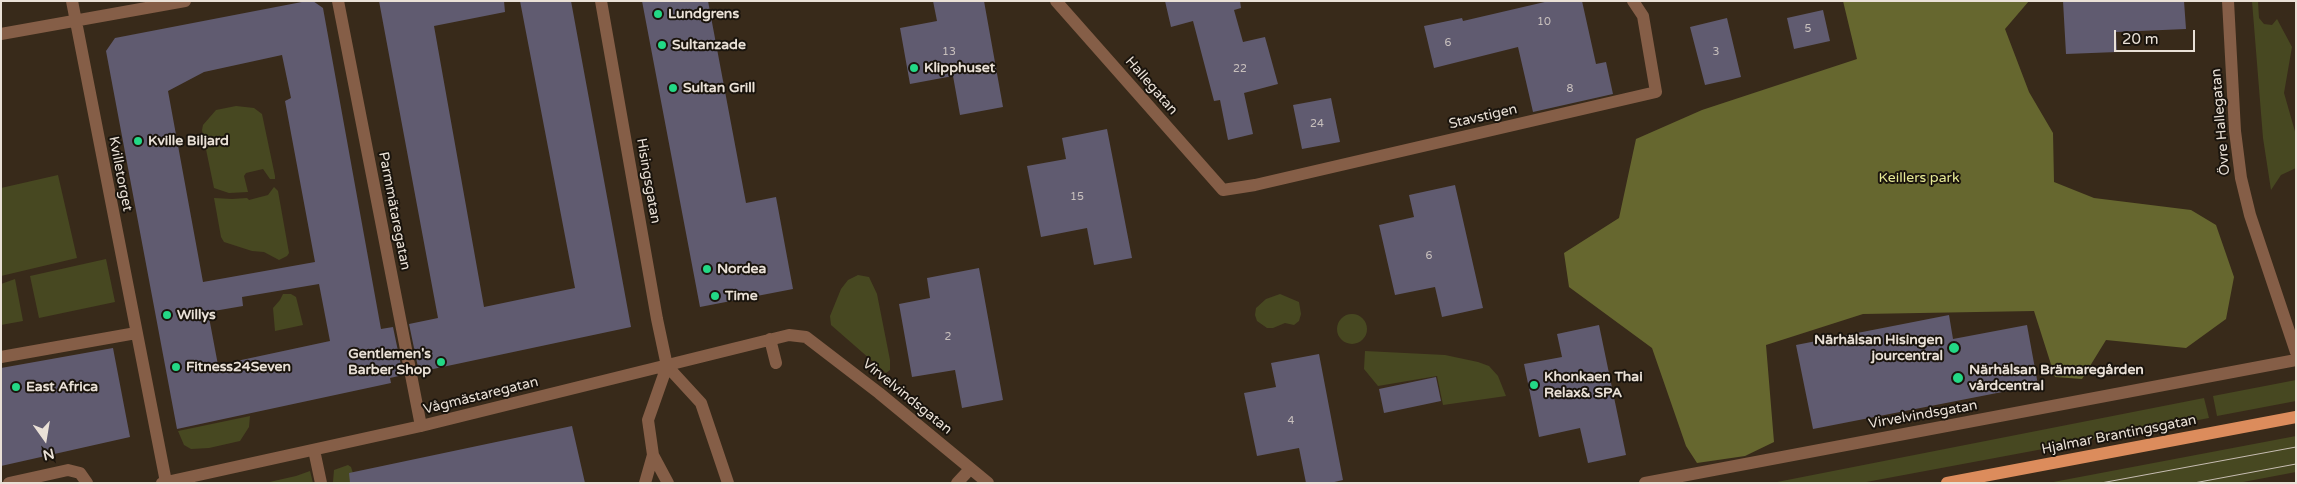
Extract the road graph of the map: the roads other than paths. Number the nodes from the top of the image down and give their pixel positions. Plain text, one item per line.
1 (72, 1) edge
2 (185, 1) edge
3 (338, 1) edge
4 (601, 1) edge
5 (1056, 1) edge
6 (1633, 1) edge
7 (2228, 1) edge
8 (76, 20) junction
9 (1, 34) edge
10 (1223, 190) joint
11 (136, 333) junction
12 (806, 337) joint
13 (770, 339) junction
14 (2296, 352) edge
15 (1, 357) edge
16 (2296, 360) edge
17 (776, 363) dead end
18 (667, 366) junction
19 (2296, 417) edge
20 (420, 426) junction
21 (314, 450) junction
22 (653, 455) junction
23 (970, 468) junction
24 (164, 482) edge
25 (10, 483) edge
26 (87, 483) edge
27 (321, 483) edge
28 (645, 483) edge
29 (668, 483) edge
30 (728, 483) edge
31 (956, 483) edge
32 (988, 483) edge
33 (1645, 483) edge
34 (1947, 483) edge

1 - 8 street, Kvilletorget
2 - 8 street
3 - 20 street, Parmmätaregatan
4 - 18 street, Hisingsgatan
5 - 10 street, Hallegatan
6 - 10 street, Stavstigen
7 - 14 street, Övre Hallegatan
8 - 9 street
8 - 11 street, Kvilletorget
11 - 15 street
11 - 24 street, Kvilletorget
12 - 13 street, Vågmästaregatan
12 - 23 street, Virvelvindsgatan
13 - 17 street
13 - 18 street, Vågmästaregatan
16 - 33 street, Virvelvindsgatan
18 - 20 street, Vågmästaregatan
18 - 22 street
18 - 30 street
19 - 34 main road, Hjalmar Brantingsgatan
20 - 21 street, Vågmästaregatan
21 - 24 street, Vågmästaregatan
21 - 27 street
22 - 28 street
22 - 29 street
23 - 31 street
23 - 32 street, Virvelvindsgatan
25 - 26 street

